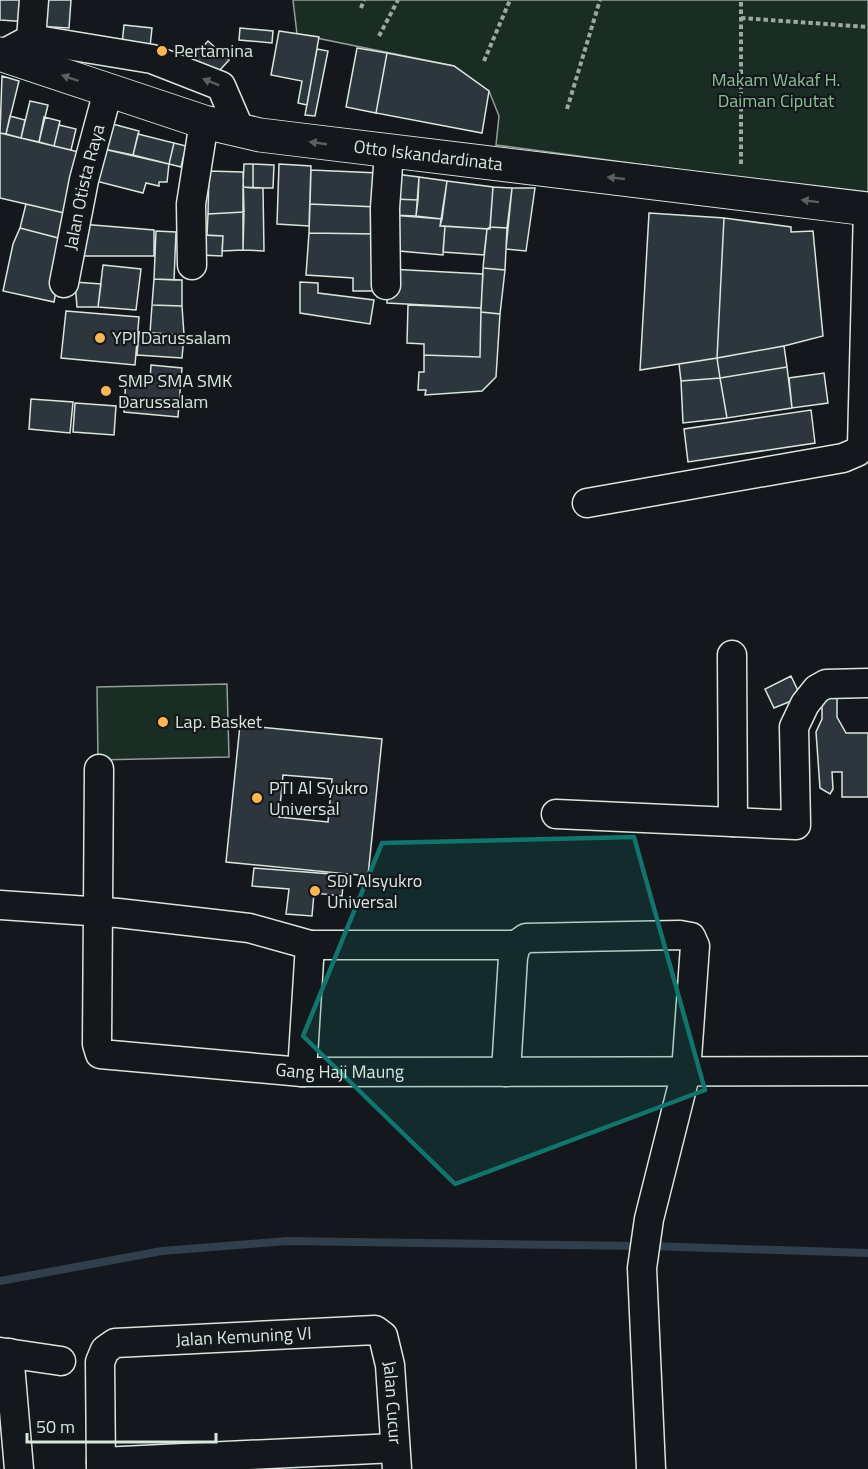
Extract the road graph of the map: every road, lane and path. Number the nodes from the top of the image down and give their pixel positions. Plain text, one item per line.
1 (34, 0) edge
2 (364, 0) edge
3 (398, 0) edge
4 (510, 0) edge
5 (600, 0) edge
6 (741, 0) edge
7 (361, 9) dead end
8 (741, 18) junction
9 (868, 27) edge
10 (379, 36) dead end
11 (31, 39) junction
12 (1, 54) edge
13 (484, 61) dead end
14 (108, 92) junction
15 (567, 109) dead end
16 (204, 122) junction
17 (240, 130) junction
18 (389, 152) junction
19 (739, 192) junction
20 (868, 209) edge
21 (192, 265) dead end
22 (64, 283) dead end
23 (386, 285) dead end
24 (867, 301) edge
25 (587, 503) dead end
26 (732, 655) dead end
27 (868, 683) edge
28 (99, 769) dead end
29 (556, 814) dead end
30 (733, 822) junction
31 (0, 905) edge
32 (98, 913) junction
33 (310, 945) junction
34 (516, 945) junction
35 (868, 1071) edge
36 (302, 1072) junction
37 (506, 1072) junction
38 (686, 1072) junction
39 (383, 1336) joint
40 (5, 1353) edge
41 (61, 1361) dead end
42 (396, 1459) edge
43 (101, 1465) edge
44 (19, 1469) edge
45 (651, 1469) edge

1 - 11 street
2 - 7 path
3 - 10 path
4 - 13 path
5 - 15 path
6 - 8 path
8 - 9 path
8 - 19 path
11 - 12 street
17 -> 11 street
14 -> 12 highway, Otto Iskandardinata
14 - 16 highway, Otto Iskandardinata
14 - 22 street, Jalan Otista Raya
16 - 17 highway, Otto Iskandardinata
16 - 21 street
18 -> 17 highway, Otto Iskandardinata
19 -> 18 highway, Otto Iskandardinata
18 - 23 street
20 -> 19 highway, Otto Iskandardinata
20 - 24 street
24 - 25 street
26 - 30 street
27 - 30 street
28 - 32 street, Gang Haji Maung
29 - 30 street
31 - 32 street
32 - 33 street
32 - 36 street, Gang Haji Maung
33 - 34 street
33 - 36 street
34 - 37 street
34 - 38 street
35 - 38 street, Gang Haji Maung
36 - 37 street, Gang Haji Maung
37 - 38 street, Gang Haji Maung
38 - 45 street
39 - 42 street, Jalan Cucur
39 - 43 street, Jalan Kemuning VI
40 - 41 street
40 - 44 street
42 - 43 street

